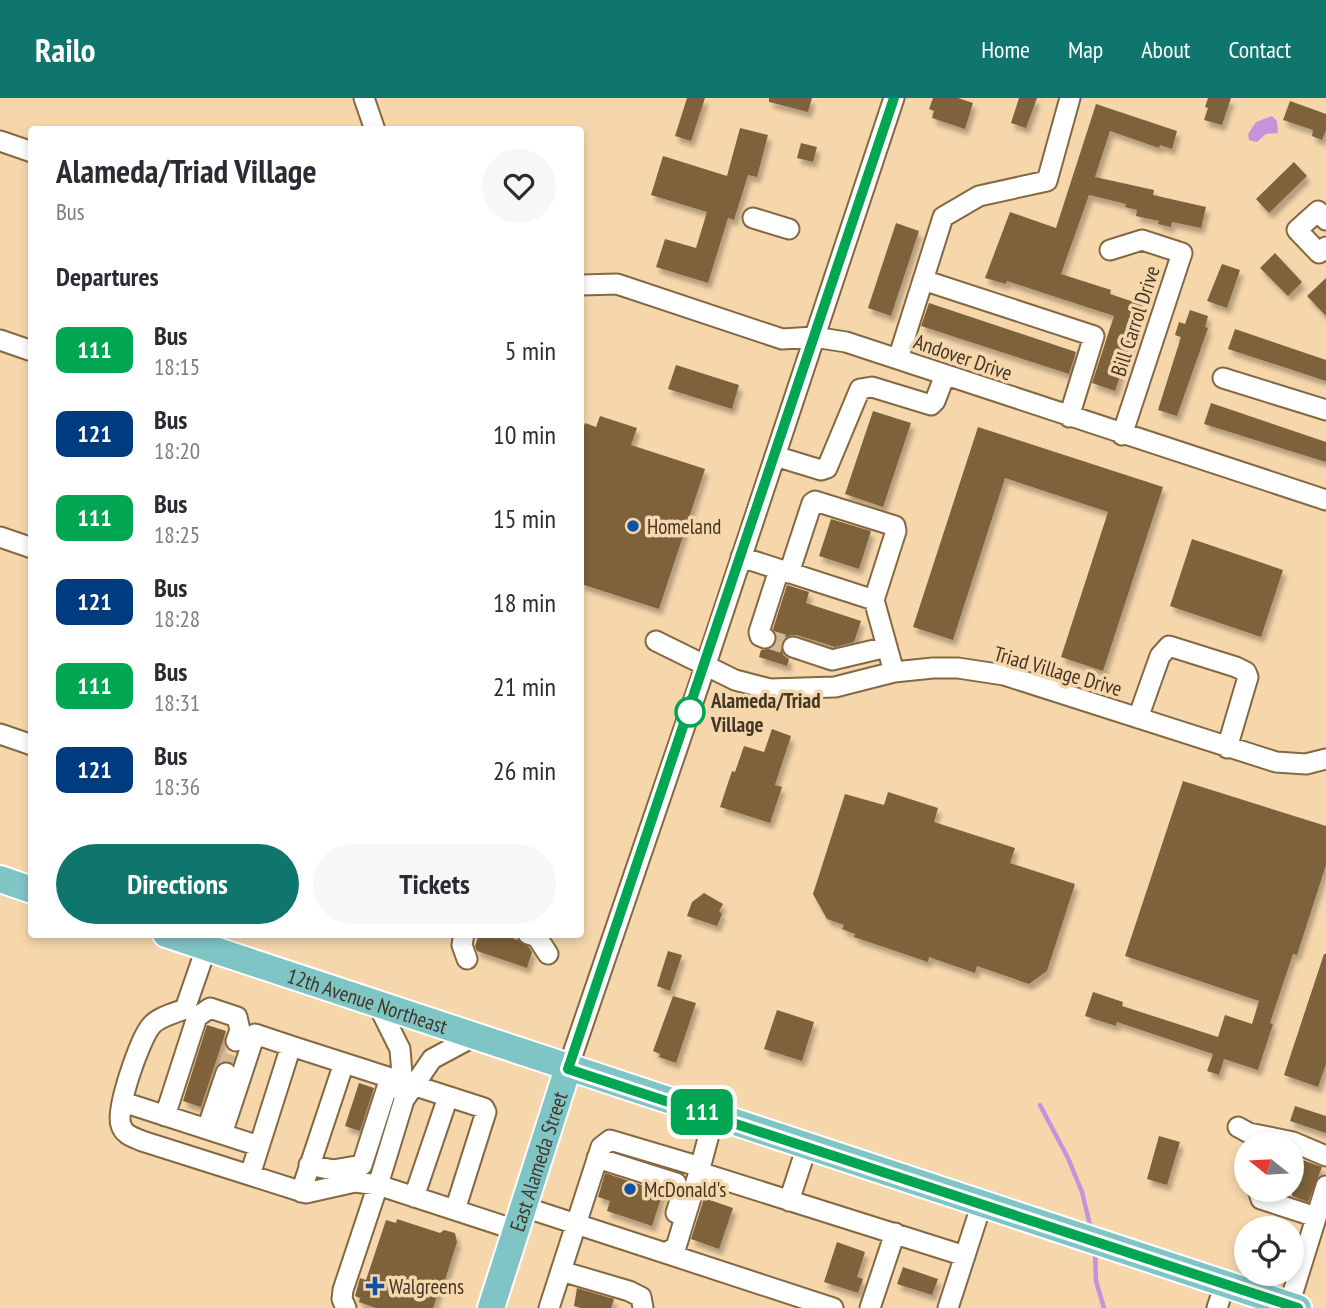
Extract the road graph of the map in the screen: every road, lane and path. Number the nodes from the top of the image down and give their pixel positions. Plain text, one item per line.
1 (364, 98) edge
2 (894, 98) edge
3 (1070, 98) edge
4 (374, 126) edge
5 (0, 141) edge
6 (28, 151) edge
7 (753, 218) dead end
8 (1326, 220) edge
9 (789, 229) dead end
10 (1326, 247) edge
11 (1110, 250) dead end
12 (923, 280) junction
13 (584, 285) edge
14 (814, 337) junction
15 (0, 340) edge
16 (28, 350) edge
17 (898, 359) junction
18 (945, 375) junction
19 (1223, 378) dead end
20 (1326, 410) edge
21 (1069, 417) junction
22 (1122, 435) junction
23 (775, 456) junction
24 (1326, 500) edge
25 (0, 537) edge
26 (28, 547) edge
27 (741, 557) junction
28 (784, 571) junction
29 (874, 600) junction
30 (763, 637) dead end
31 (656, 641) dead end
32 (887, 646) junction
33 (793, 647) tunnel mouth
34 (705, 667) junction
35 (894, 672) junction
36 (1138, 718) junction
37 (0, 734) edge
38 (28, 744) edge
39 (1227, 748) junction
40 (1326, 759) edge
41 (0, 879) edge
42 (28, 889) edge
43 (190, 938) edge
44 (463, 938) edge
45 (538, 938) edge
46 (208, 941) edge
47 (548, 954) dead end
48 (467, 959) dead end
49 (378, 1005) junction
50 (244, 1035) junction
51 (473, 1037) junction
52 (291, 1045) junction
53 (344, 1063) junction
54 (568, 1069) junction
55 (226, 1073) tunnel mouth
56 (403, 1086) junction
57 (448, 1097) junction
58 (123, 1102) junction
59 (165, 1116) junction
60 (714, 1116) junction
61 (1238, 1127) dead end
62 (215, 1131) junction
63 (1248, 1132) edge
64 (259, 1146) junction
65 (807, 1146) junction
66 (1304, 1147) edge
67 (1326, 1156) edge
68 (597, 1158) junction
69 (309, 1165) junction
70 (699, 1172) junction
71 (250, 1175) junction
72 (378, 1185) junction
73 (1326, 1186) edge
74 (301, 1192) junction
75 (414, 1197) junction
76 (789, 1201) junction
77 (1270, 1202) edge
78 (982, 1203) junction
79 (455, 1210) junction
80 (1316, 1217) junction
81 (520, 1219) junction
82 (576, 1224) junction
83 (895, 1233) junction
84 (646, 1247) junction
85 (665, 1253) junction
86 (965, 1256) junction
87 (561, 1271) junction
88 (1221, 1296) edge
89 (1293, 1306) edge
90 (346, 1308) edge
91 (491, 1308) edge
92 (550, 1308) edge
93 (643, 1308) edge
94 (833, 1308) edge
95 (870, 1308) edge
96 (948, 1308) edge

1 - 4 street
2 - 14 street, East Alameda Street
3 - 12 street
5 - 6 street
7 - 9 street
8 - 10 street
11 - 22 street, Bill Carrol Drive
12 - 17 street
12 - 21 street
13 - 14 street, Andover Drive
14 - 17 street, Andover Drive
14 - 23 street, East Alameda Street
15 - 16 street
17 - 18 street, Andover Drive
18 - 21 street, Andover Drive
18 - 23 street
19 - 20 street
21 - 22 street, Andover Drive
22 - 24 street, Andover Drive
23 - 27 street, East Alameda Street
25 - 26 street
27 - 28 street
27 - 34 street, East Alameda Street
28 - 29 street
28 - 29 street
28 - 30 street
29 - 32 street
31 - 34 street, Triad Village Drive
32 - 33 street
32 - 35 street
34 - 35 street, Triad Village Drive
34 - 54 street, East Alameda Street
35 - 36 street, Triad Village Drive
36 - 39 street, Triad Village Drive
36 - 39 street
37 - 38 street
39 - 40 street, Triad Village Drive
41 - 42 main road
43 - 46 main road, 12th Avenue Northeast
44 - 48 street
45 - 47 street
46 - 49 main road, 12th Avenue Northeast
46 - 58 street
49 - 51 main road, 12th Avenue Northeast
49 - 56 street
50 - 52 street
50 - 59 street
50 - 62 street
51 - 54 main road, 12th Avenue Northeast
51 - 56 street
52 - 53 street
52 - 64 street
53 - 56 street
53 - 69 street
54 - 60 main road, 12th Avenue Northeast
54 - 81 main road, East Alameda Street
55 - 62 street
56 - 57 street
56 - 69 street
56 - 72 street
57 - 75 street
57 - 79 street
58 - 59 street
58 - 71 street
59 - 62 street
60 - 65 main road, 12th Avenue Northeast
60 - 70 street
61 - 63 street
62 - 64 street
64 - 71 street
65 - 76 street
65 - 78 main road, 12th Avenue Northeast
66 - 67 street
68 - 70 street
68 - 82 street
68 - 84 street
69 - 74 street
70 - 76 street
70 - 85 street
71 - 74 street
72 - 74 street
72 - 75 street
72 - 90 street
73 - 80 street
75 - 79 street
76 - 83 street
77 - 80 street
78 - 86 street
78 - 88 main road, 12th Avenue Northeast
79 - 81 street
80 - 89 street
81 - 82 street
81 - 91 main road, East Alameda Street
82 - 84 street
82 - 87 street
83 - 86 street
83 - 95 street
84 - 85 street
85 - 94 street
86 - 96 street
87 - 92 street
87 - 93 street
88 - 89 main road, 12th Avenue Northeast

